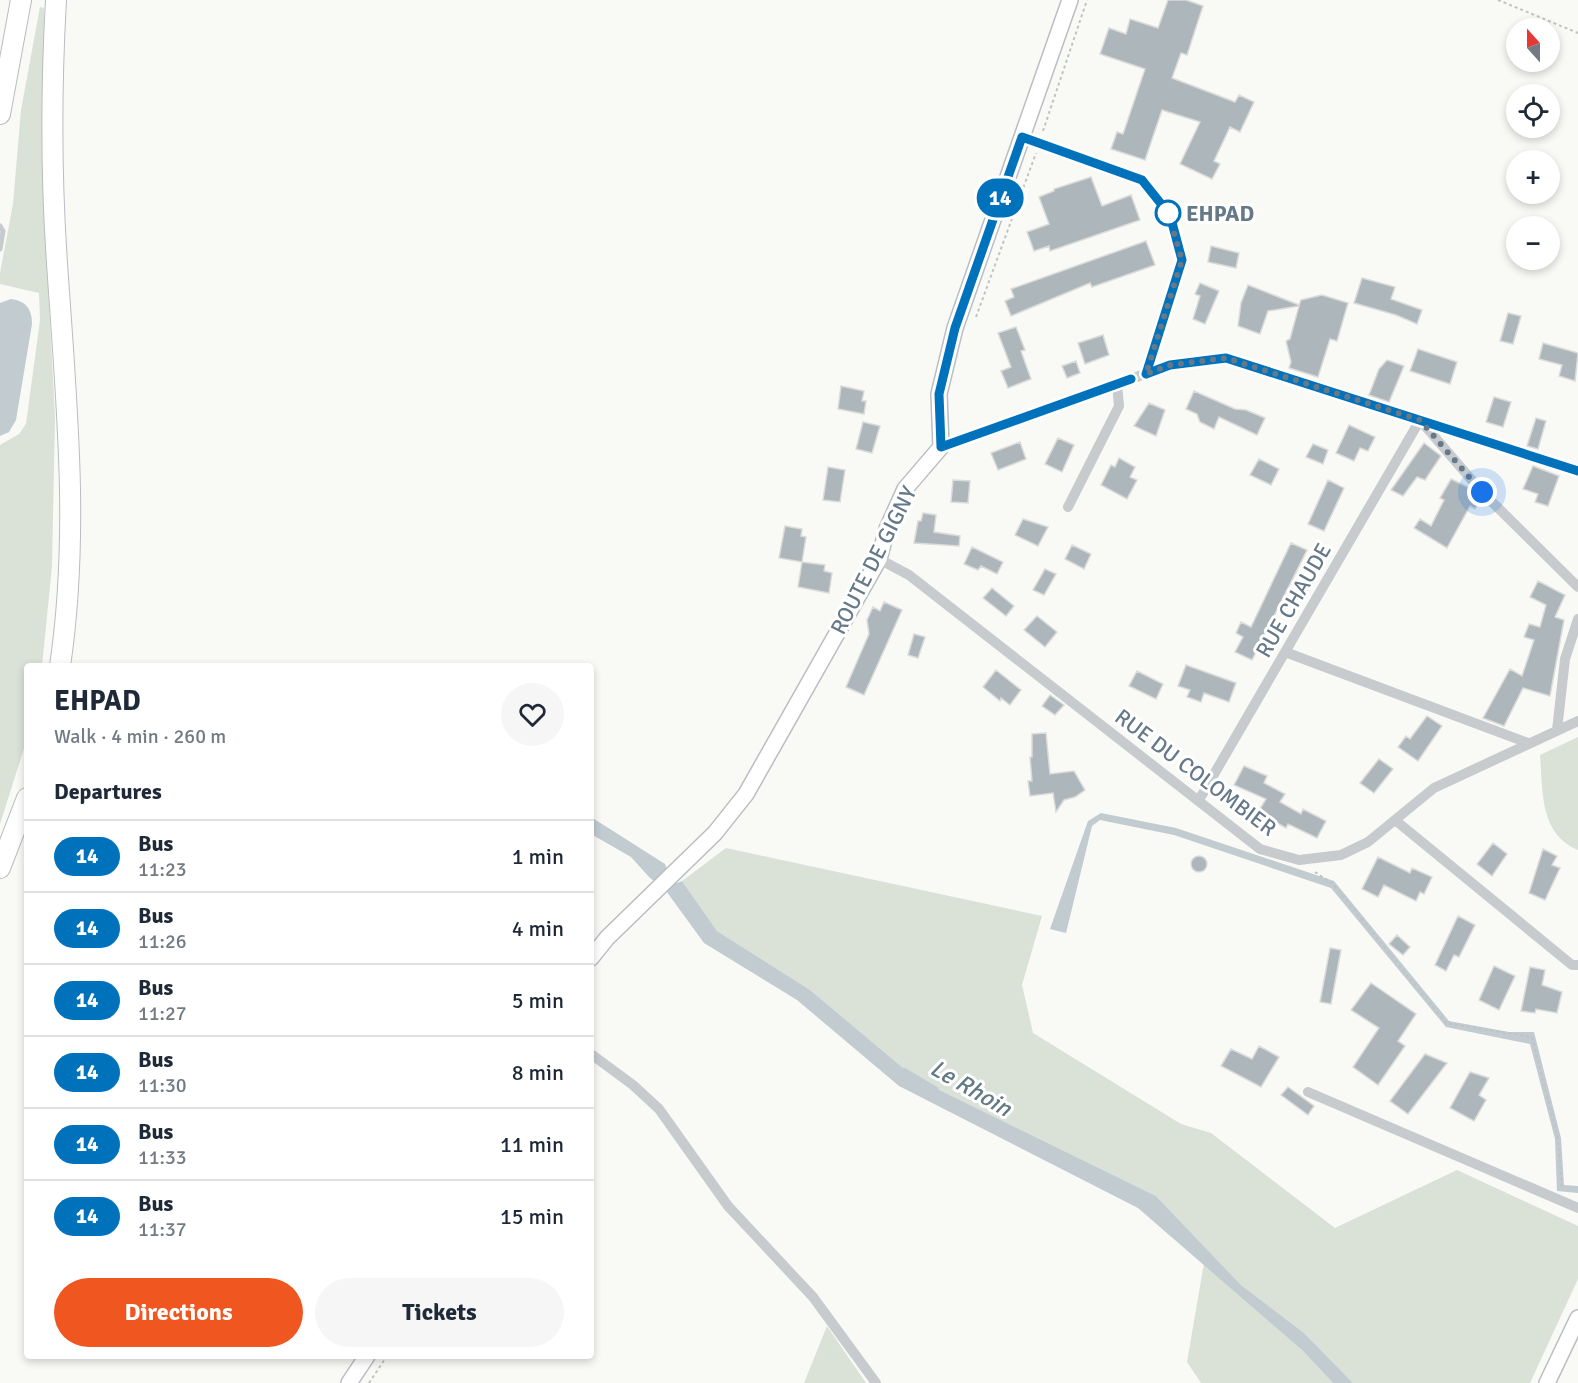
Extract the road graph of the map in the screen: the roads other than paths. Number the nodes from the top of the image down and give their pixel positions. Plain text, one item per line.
1 (21, 0) edge
2 (56, 0) edge
3 (1070, 0) edge
4 (0, 114) edge
5 (1022, 137) junction
6 (0, 226) edge
7 (0, 249) edge
8 (1146, 374) junction
9 (1117, 384) junction
10 (1420, 420) junction
11 (941, 447) junction
12 (1578, 471) edge
13 (1068, 507) dead end
14 (879, 559) junction
15 (1578, 587) edge
16 (1578, 619) edge
17 (1285, 652) junction
18 (60, 663) edge
19 (1578, 721) edge
20 (1557, 730) junction
21 (1528, 743) junction
22 (1199, 800) junction
23 (24, 806) edge
24 (1395, 820) junction
25 (0, 868) edge
26 (594, 954) edge
27 (1578, 965) edge
28 (594, 1056) edge
29 (1308, 1092) dead end
30 (1578, 1208) edge
31 (1578, 1318) edge
32 (365, 1359) edge
33 (349, 1383) edge
34 (876, 1383) edge
35 (1547, 1383) edge

1 - 4 highway
2 - 18 highway
3 - 5 street
5 - 8 street
5 - 11 street
6 - 7 lane
8 - 9 street
8 - 10 street
9 - 11 street
9 - 13 street
10 - 12 street
10 - 15 street
10 - 17 street, RUE CHAUDE
11 - 14 street, ROUTE DE GIGNY
14 - 22 street, RUE DU COLOMBIER
14 - 26 street, ROUTE DE GIGNY
16 - 20 street
17 - 21 street
17 - 22 street, RUE CHAUDE
19 - 20 street, RUE DU COLOMBIER
20 - 21 street, RUE DU COLOMBIER
21 - 24 street, RUE DU COLOMBIER
22 - 24 street, RUE DU COLOMBIER
23 - 25 highway
24 - 27 street
28 - 34 street
29 - 30 street
31 - 35 street
32 - 33 street

